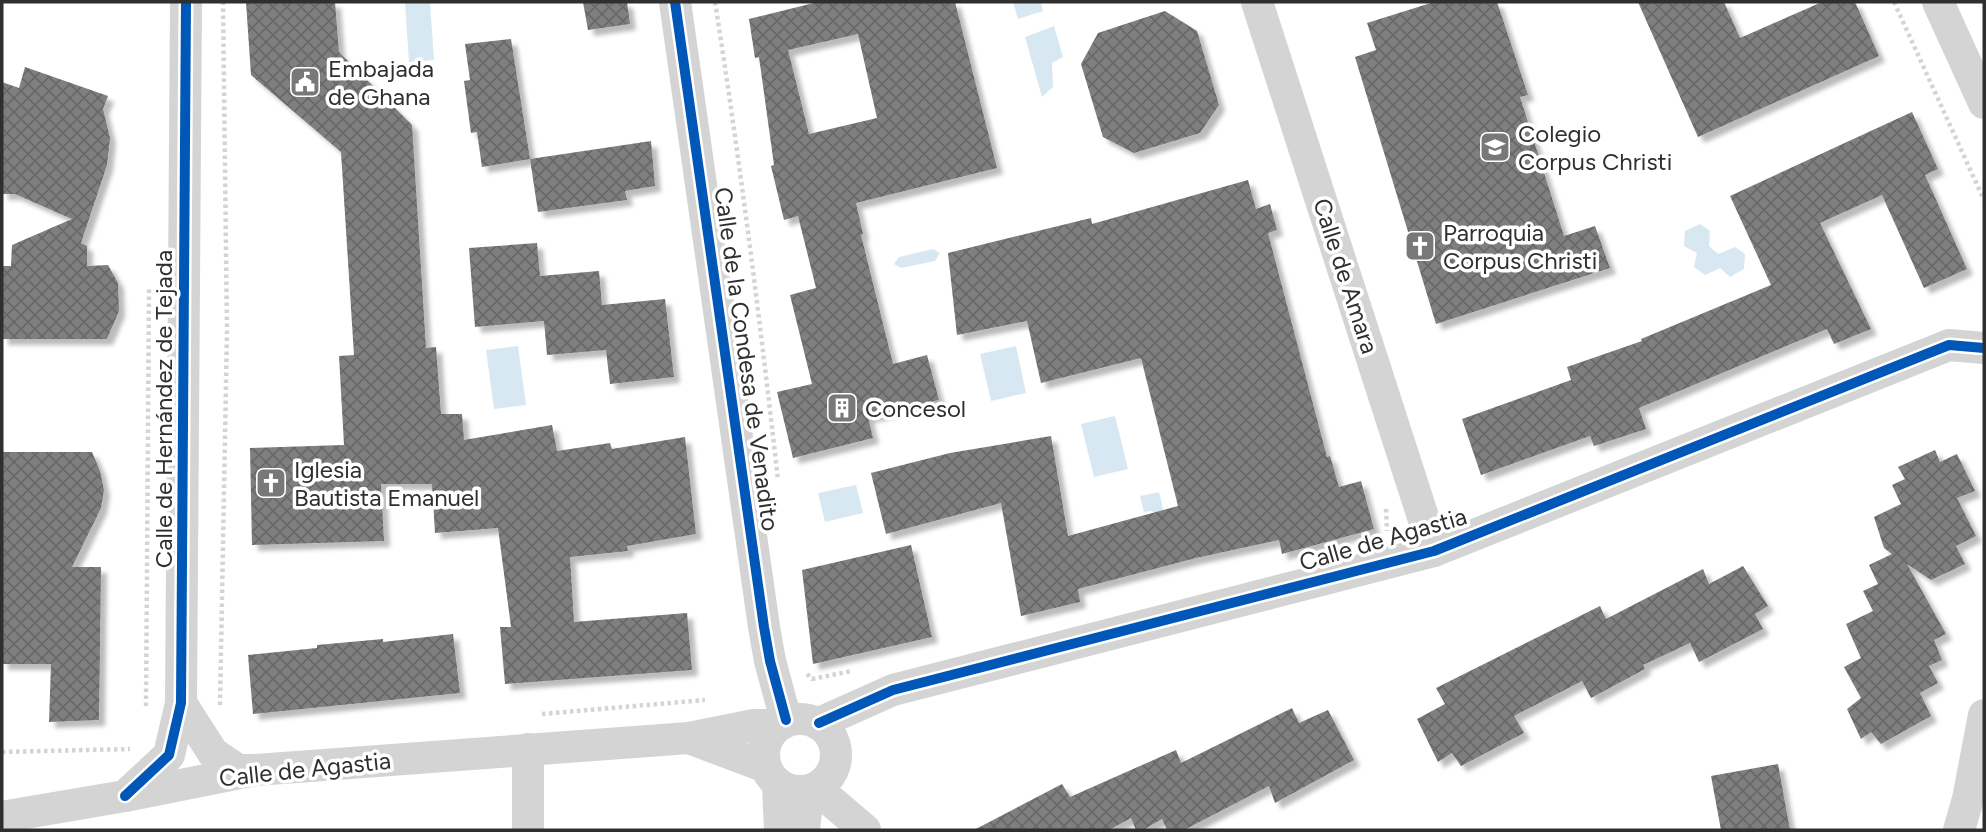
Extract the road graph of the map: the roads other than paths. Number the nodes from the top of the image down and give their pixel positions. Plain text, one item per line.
1 (186, 2) edge
2 (676, 2) edge
3 (1257, 2) edge
4 (1938, 2) edge
5 (1984, 103) edge
6 (1984, 348) edge
7 (1434, 551) junction
8 (181, 703) junction
9 (1984, 715) edge
10 (781, 723) junction
11 (819, 723) junction
12 (689, 738) junction
13 (528, 749) junction
14 (256, 769) junction
15 (792, 783) junction
16 (125, 796) junction
17 (2, 817) edge
18 (529, 829) edge
19 (780, 830) edge
20 (804, 830) edge
21 (866, 830) edge
22 (1959, 830) edge

1 - 8 street, Calle de Hernández de Tejada
2 - 10 street, Calle de la Condesa de Venadito
3 - 7 street, Calle de Amara
4 - 5 street
6 - 7 street, Calle de Agastia
7 - 11 street, Calle de Agastia
8 - 14 street
8 - 16 street, Calle de Hernández de Tejada
9 - 22 street
10 - 11 street
10 - 12 street, Calle de Agastia
10 - 15 street
11 - 15 street
12 - 13 street, Calle de Agastia
12 - 15 street, Calle de Agastia
13 - 14 street, Calle de Agastia
13 - 18 street
14 - 16 street, Calle de Agastia
15 - 19 street
15 - 20 street
15 - 21 street, Calle de Agastia
16 - 17 street, Calle de Agastia

